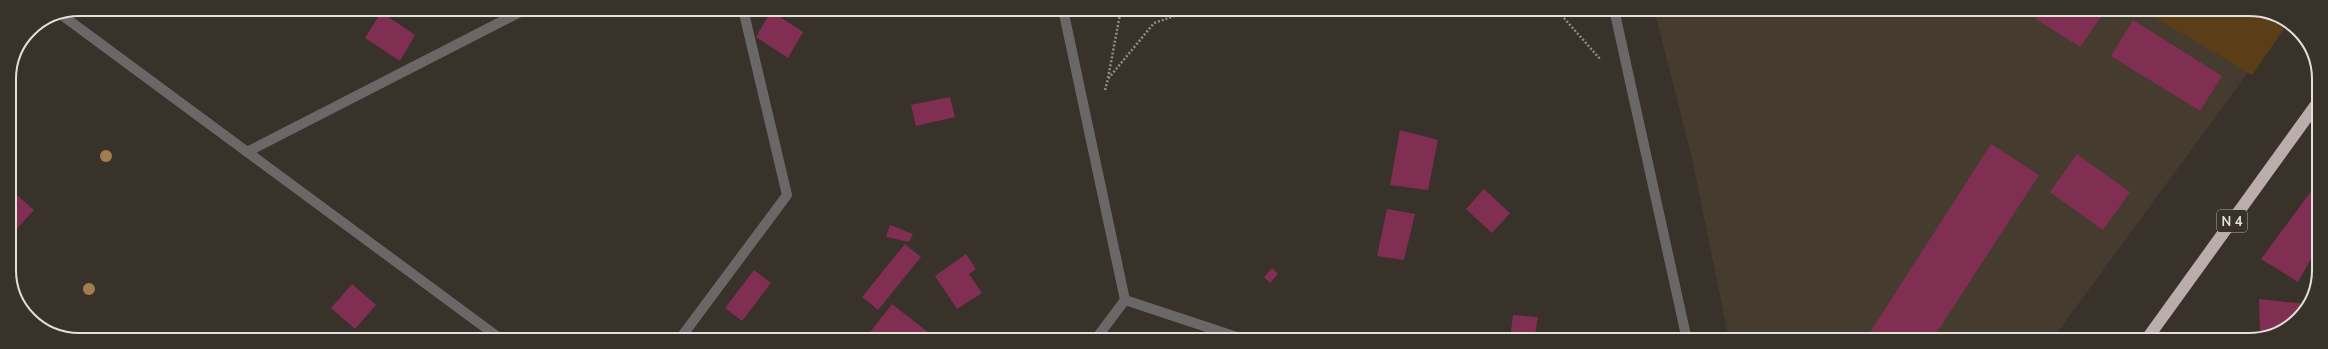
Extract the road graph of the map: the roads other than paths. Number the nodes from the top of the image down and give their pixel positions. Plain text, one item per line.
1 (512, 16) edge
2 (744, 16) edge
3 (1064, 16) edge
4 (1616, 16) edge
5 (65, 18) edge
6 (2312, 110) edge
7 (247, 152) junction
8 (1125, 300) junction
9 (493, 333) edge
10 (684, 333) edge
11 (1101, 333) edge
12 (1225, 333) edge
13 (1685, 333) edge
14 (2151, 333) edge

1 - 7 street
2 - 10 street
3 - 8 street
4 - 13 street
5 - 7 street
6 - 14 highway, N 4
7 - 9 street
8 - 11 street
8 - 12 street

